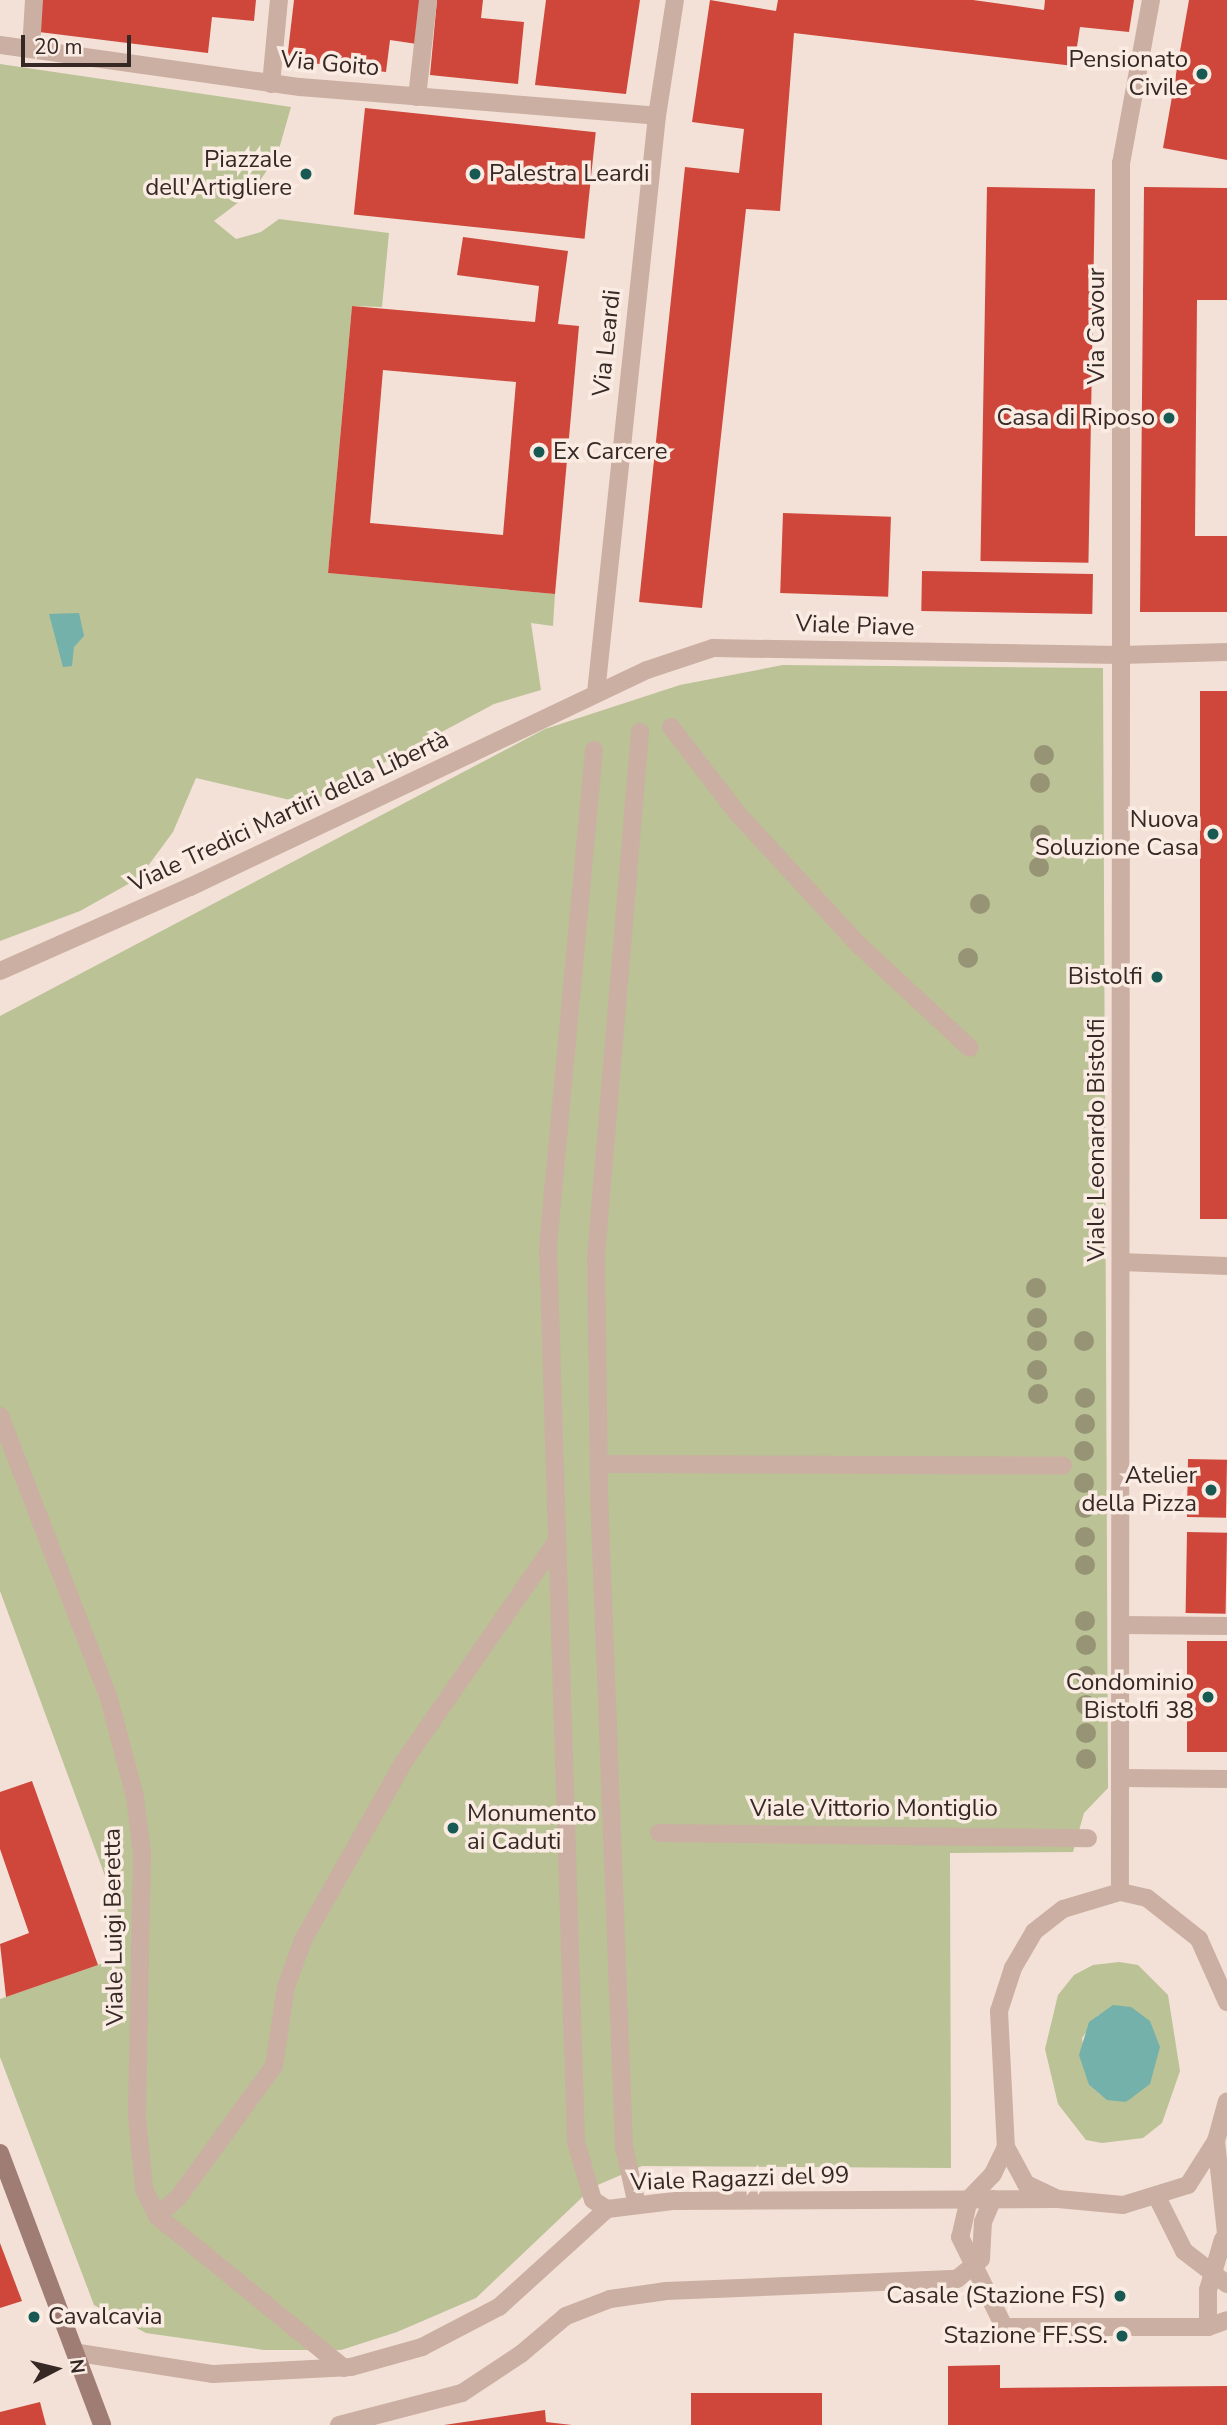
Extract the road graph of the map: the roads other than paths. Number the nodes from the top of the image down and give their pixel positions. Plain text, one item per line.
1 (34, 0) edge
2 (279, 0) edge
3 (428, 0) edge
4 (675, 0) edge
5 (1151, 0) edge
6 (0, 45) edge
7 (32, 49) junction
8 (271, 83) junction
9 (417, 97) junction
10 (657, 116) junction
11 (1227, 652) edge
12 (1121, 655) junction
13 (596, 693) junction
14 (671, 727) dead end
15 (640, 732) dead end
16 (594, 750) dead end
17 (0, 971) edge
18 (970, 1048) dead end
19 (1121, 1262) junction
20 (1227, 1266) edge
21 (0, 1416) edge
22 (599, 1464) junction
23 (1063, 1466) dead end
24 (557, 1541) junction
25 (1121, 1625) junction
26 (1227, 1626) edge
27 (1121, 1778) junction
28 (1227, 1779) edge
29 (659, 1833) dead end
30 (1088, 1838) dead end
31 (1120, 1892) junction
32 (1227, 2002) edge
33 (1227, 2101) edge
34 (1216, 2141) junction
35 (1006, 2147) junction
36 (0, 2153) edge
37 (1157, 2197) junction
38 (969, 2199) junction
39 (993, 2199) junction
40 (1058, 2199) junction
41 (637, 2206) junction
42 (607, 2209) junction
43 (157, 2216) junction
44 (1225, 2241) edge
45 (976, 2266) junction
46 (1211, 2274) junction
47 (1227, 2284) edge
48 (1227, 2320) edge
49 (1208, 2328) junction
50 (79, 2353) junction
51 (344, 2368) junction
52 (100, 2417) edge
53 (339, 2425) edge

1 - 7 street
2 - 8 street
3 - 9 street
4 - 10 street, Via Leardi
5 - 12 street, Via Cavour
6 - 7 street, Via Goito
7 - 8 street, Via Goito
8 - 9 street, Via Goito
9 - 10 street, Via Goito
10 - 13 street, Via Leardi
11 - 12 street, Viale Piave
12 - 13 street, Viale Piave
12 - 19 street, Viale Leonardo Bistolfi
13 - 17 street, Viale Tredici Martiri della Libertà
14 - 18 street
15 - 22 street
16 - 24 street
19 - 20 street
19 - 25 street, Viale Leonardo Bistolfi
21 - 43 street, Viale Luigi Beretta
22 - 23 street
22 - 41 street
24 - 42 street
24 - 43 street
25 - 26 street
25 - 27 street, Viale Leonardo Bistolfi
27 - 28 street
27 - 31 street, Viale Leonardo Bistolfi
29 - 30 street, Viale Vittorio Montiglio
31 - 32 street
31 - 35 street
33 - 34 street
34 - 37 street
34 - 44 street
35 - 38 street
35 - 40 street
36 - 50 main road
37 - 40 street
37 - 46 street
38 - 39 street, Viale Ragazzi del 99
38 - 41 street, Viale Ragazzi del 99
38 - 45 street
39 - 40 street, Viale Ragazzi del 99
39 - 45 street
41 - 42 street, Viale Ragazzi del 99
42 - 51 street, Viale Ragazzi del 99
43 - 51 street, Viale Luigi Beretta
44 - 46 street
45 - 49 street
45 - 53 street
46 - 47 street
46 - 49 street
48 - 49 street
50 - 51 street, Viale Ragazzi del 99
50 - 52 main road

